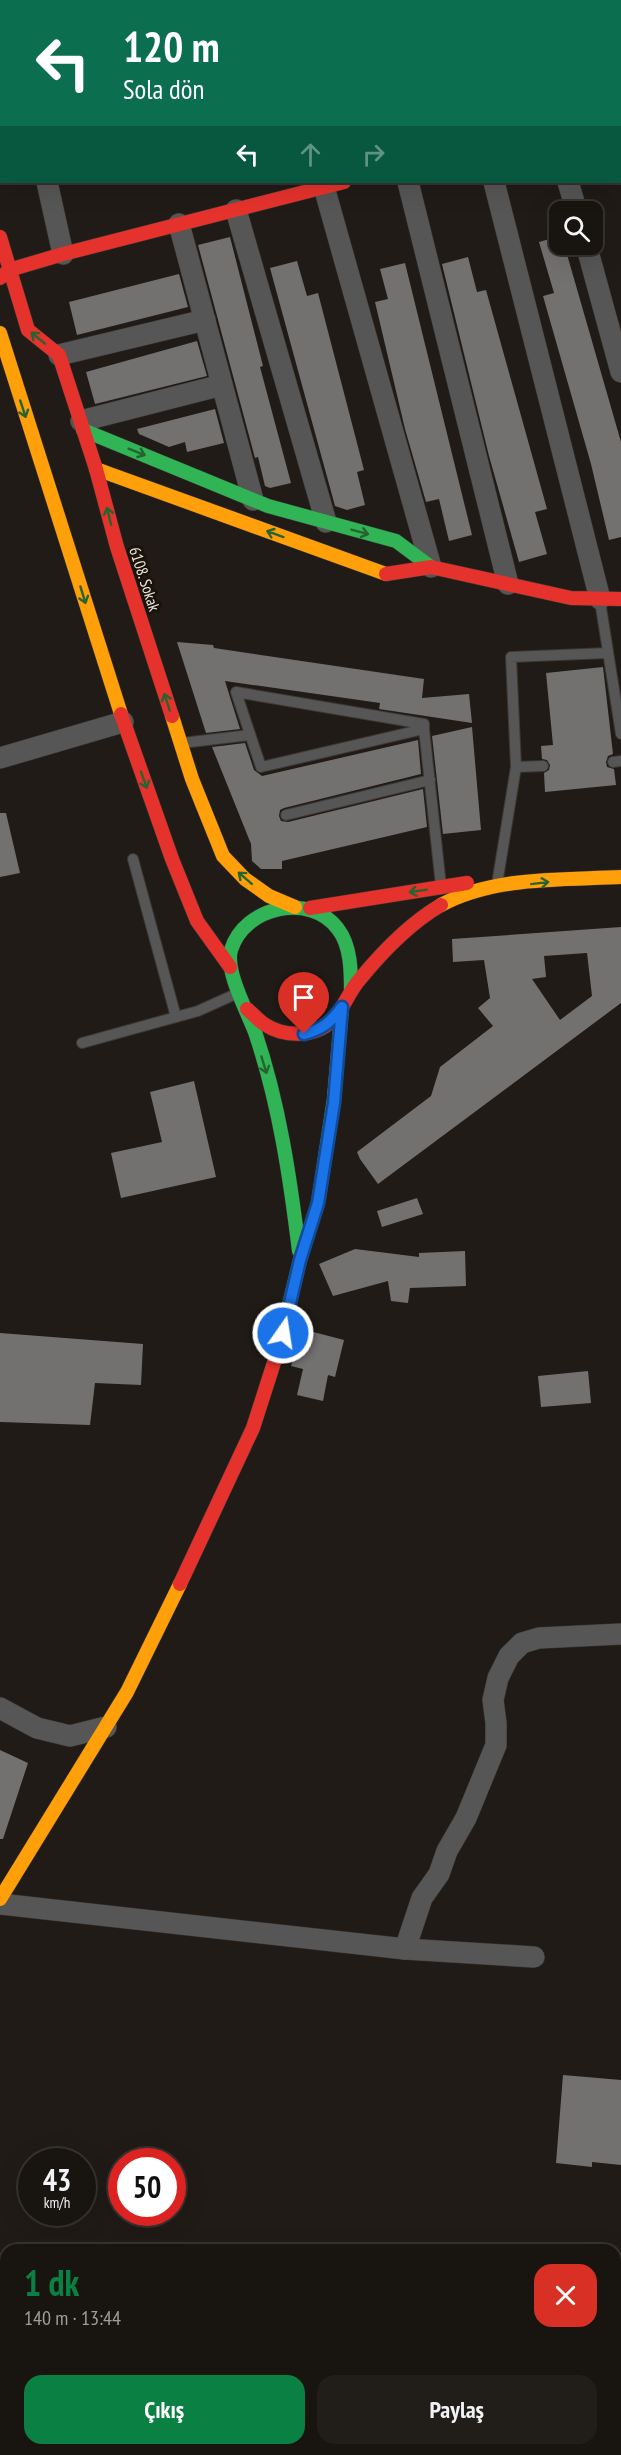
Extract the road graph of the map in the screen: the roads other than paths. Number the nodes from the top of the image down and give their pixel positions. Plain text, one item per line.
1 (47, 183) edge
2 (408, 183) edge
3 (494, 183) edge
4 (568, 183) edge
5 (334, 184) edge
6 (278, 190) edge
7 (574, 201) edge
8 (236, 210) junction
9 (179, 225) junction
10 (0, 237) edge
11 (63, 254) junction
12 (589, 255) edge
13 (4, 274) edge
14 (205, 320) junction
15 (0, 333) edge
16 (59, 355) junction
17 (621, 372) edge
18 (222, 386) junction
19 (82, 425) junction
20 (96, 469) junction
21 (253, 500) junction
22 (326, 522) junction
23 (431, 567) junction
24 (508, 584) junction
25 (600, 599) junction
26 (621, 599) edge
27 (608, 652) junction
28 (123, 722) junction
29 (424, 729) junction
30 (621, 734) edge
31 (250, 735) junction
32 (180, 743) junction
33 (0, 758) edge
34 (543, 766) dead end
35 (516, 767) junction
36 (430, 780) junction
37 (286, 815) dead end
38 (133, 859) dead end
39 (576, 865) dead end
40 (621, 877) edge
41 (498, 878) junction
42 (441, 887) junction
43 (295, 907) junction
44 (310, 908) junction
45 (230, 967) junction
46 (351, 991) junction
47 (238, 993) junction
48 (342, 1007) junction
49 (247, 1008) junction
50 (176, 1017) junction
51 (82, 1043) dead end
52 (300, 1260) junction
53 (621, 1634) edge
54 (0, 1708) edge
55 (106, 1727) junction
56 (0, 1899) edge
57 (0, 1904) edge
58 (405, 1949) junction
59 (534, 1957) dead end

1 - 11 street
2 - 24 street
3 - 25 street
4 - 7 street
5 - 6 main road
5 - 23 street
6 - 8 main road
8 - 9 main road
8 - 22 street
9 - 11 main road
9 - 14 street
10 - 13 main road
11 - 13 main road
12 - 17 street
16 -> 13 main road
14 - 16 street
14 - 18 street
15 -> 28 main road
16 - 19 main road, 6108. Sokak
18 - 19 street
18 - 21 street
19 - 20 main road, 6108. Sokak
19 -> 21 main road
23 -> 20 main road
32 -> 20 main road, 6108. Sokak
21 - 22 main road
22 -> 23 main road
23 - 24 main road
24 - 25 main road
25 - 26 main road
25 - 27 lane
27 - 30 lane
27 - 35 lane
28 - 33 street
28 -> 45 main road
29 - 31 lane
29 - 31 lane
29 - 36 lane
31 - 32 lane
43 -> 32 main road, 6108. Sokak
34 - 35 lane
35 - 41 lane
36 - 37 lane
36 - 42 lane
38 - 50 lane
39 - 41 main road
46 -> 40 main road
41 - 42 main road
42 -> 44 main road
43 - 44 main road
43 - 45 main road
44 - 46 main road
45 - 47 main road
46 - 48 main road
47 - 49 main road
47 - 50 lane
48 - 49 main road
48 - 52 main road
49 -> 52 main road
50 - 51 lane
52 - 55 main road
53 - 58 street
54 - 55 street
55 - 56 main road
57 - 58 street
58 - 59 street

